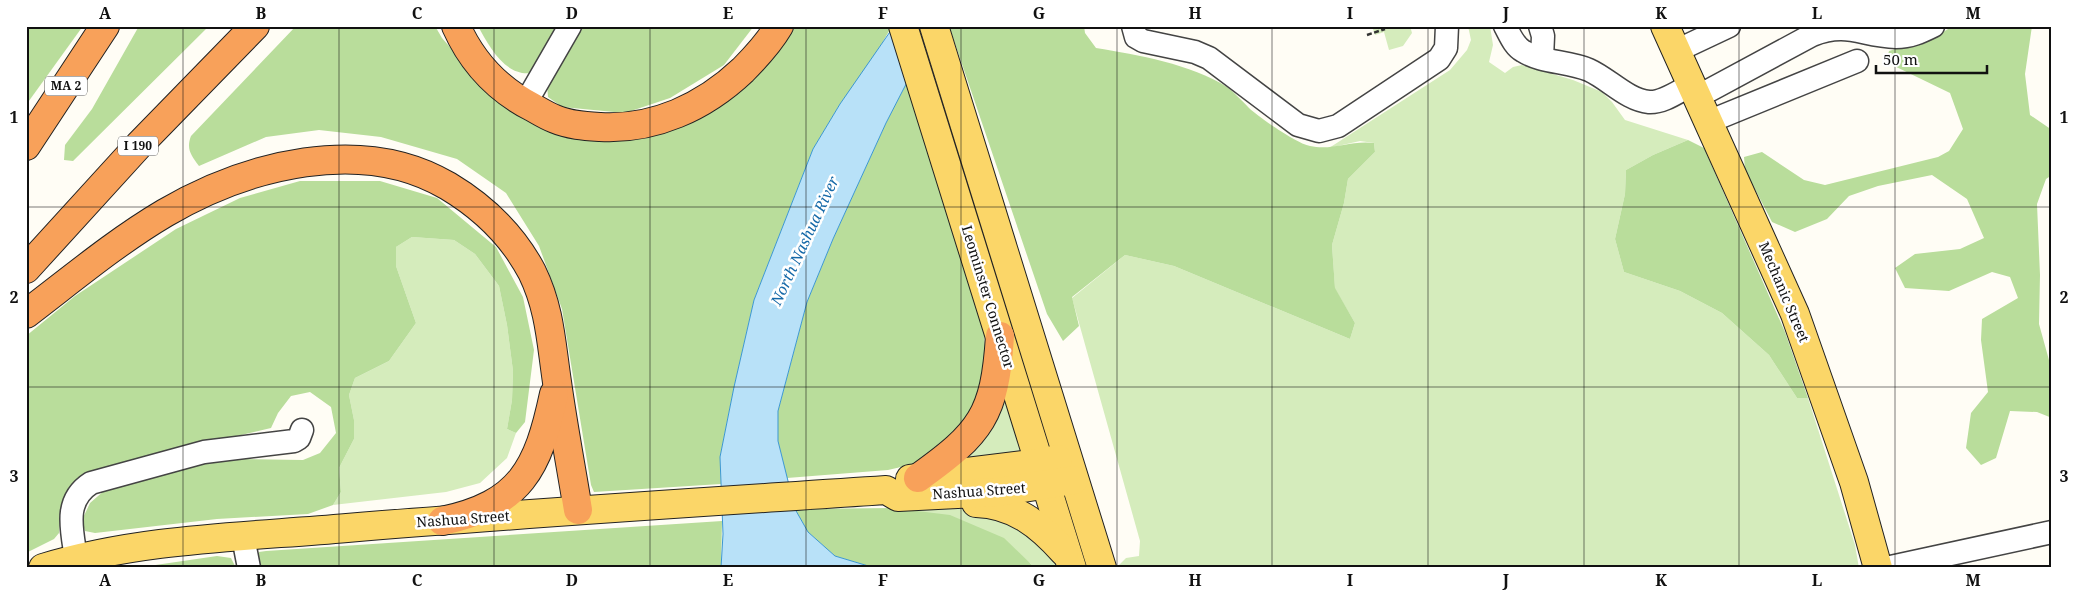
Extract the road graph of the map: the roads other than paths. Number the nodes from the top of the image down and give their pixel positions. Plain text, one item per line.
1 (105, 26) edge
2 (255, 26) edge
3 (456, 26) edge
4 (570, 26) edge
5 (779, 26) edge
6 (903, 26) edge
7 (934, 26) edge
8 (1133, 26) edge
9 (1447, 26) edge
10 (1506, 26) edge
11 (1540, 26) edge
12 (1665, 26) edge
13 (1729, 26) edge
14 (1933, 26) edge
15 (1687, 40) edge
16 (1542, 58) junction
17 (1857, 61) dead end
18 (1694, 91) junction
19 (525, 104) junction
20 (1708, 122) junction
21 (26, 146) edge
22 (26, 269) edge
23 (26, 314) edge
24 (1000, 336) junction
25 (556, 381) junction
26 (302, 430) dead end
27 (1070, 468) junction
28 (1043, 474) junction
29 (918, 478) junction
30 (892, 493) junction
31 (578, 510) junction
32 (442, 521) junction
33 (2052, 532) edge
34 (243, 537) junction
35 (76, 558) junction
36 (1070, 562) edge
37 (43, 568) edge
38 (249, 568) edge
39 (1102, 568) edge
40 (1878, 568) edge
41 (1886, 568) edge

1 - 21 highway, MA 2
2 - 22 highway, I 190
3 - 19 highway
4 - 19 street
5 - 19 highway
6 - 24 main road, Leominster Connector
7 - 27 main road, Leominster Connector
8 - 9 street
10 - 16 street
11 - 16 street
12 - 15 main road, Mechanic Street
13 - 15 street
14 - 18 street
15 - 18 main road, Mechanic Street
16 - 18 street
17 - 20 street
18 - 20 main road, Mechanic Street
20 - 40 main road, Mechanic Street
23 - 25 highway
24 - 28 main road, Leominster Connector
24 - 29 highway
25 - 31 highway
25 - 32 highway
26 - 35 street
27 - 28 main road, Nashua Street
27 - 39 main road, Leominster Connector
28 - 29 main road, Nashua Street
28 - 30 main road, Nashua Street
28 - 36 main road, Leominster Connector
29 - 30 main road, Nashua Street
30 - 31 main road, Nashua Street
30 - 36 main road
31 - 32 main road, Nashua Street
32 - 34 main road, Nashua Street
33 - 41 street
34 - 35 main road, Nashua Street
34 - 38 street
35 - 37 main road, Nashua Street

